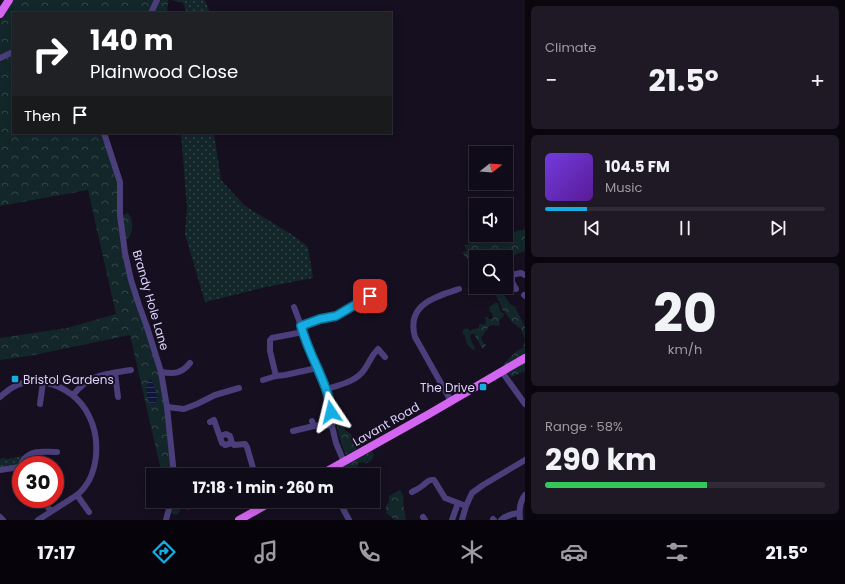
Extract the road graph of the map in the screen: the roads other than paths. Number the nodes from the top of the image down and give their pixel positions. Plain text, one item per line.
1 (9, 0) edge
2 (157, 0) edge
3 (151, 12) edge
4 (0, 14) edge
5 (12, 52) edge
6 (0, 58) edge
7 (104, 134) edge
8 (513, 274) edge
9 (525, 275) edge
10 (513, 284) edge
11 (459, 289) dead end
12 (516, 290) dead end
13 (370, 296) dead end
14 (294, 307) dead end
15 (302, 329) junction
16 (385, 357) dead end
17 (525, 358) edge
18 (187, 363) dead end
19 (317, 368) junction
20 (131, 370) dead end
21 (160, 372) junction
22 (502, 372) junction
23 (115, 373) junction
24 (276, 376) junction
25 (263, 380) dead end
26 (43, 382) junction
27 (239, 388) dead end
28 (327, 389) junction
29 (73, 395) junction
30 (118, 396) dead end
31 (0, 397) edge
32 (451, 401) junction
33 (40, 404) dead end
34 (525, 404) edge
35 (167, 408) junction
36 (210, 422) dead end
37 (332, 426) junction
38 (293, 431) dead end
39 (57, 452) dead end
40 (27, 456) edge
41 (525, 460) edge
42 (344, 462) junction
43 (173, 468) edge
44 (251, 468) edge
45 (334, 468) edge
46 (12, 469) edge
47 (0, 470) edge
48 (412, 492) dead end
49 (77, 495) junction
50 (525, 495) edge
51 (458, 503) junction
52 (466, 506) junction
53 (48, 508) edge
54 (169, 508) edge
55 (258, 508) edge
56 (343, 508) edge
57 (51, 511) junction
58 (89, 512) dead end
59 (0, 517) edge
60 (520, 517) edge
61 (3, 520) edge
62 (38, 520) edge
63 (166, 520) edge
64 (239, 520) edge
65 (349, 520) edge
66 (452, 520) edge
67 (462, 520) edge
68 (501, 520) edge

1 - 4 main road
2 - 3 street
5 - 6 street
7 - 21 street, Brandy Hole Lane
8 - 9 street
10 - 12 street
11 - 32 street
13 - 15 street
14 - 15 street
15 - 19 street
15 - 24 street
16 - 28 street
17 - 22 main road, Lavant Road
18 - 21 street
19 - 24 street
19 - 28 street
20 - 23 street
21 - 35 street, Brandy Hole Lane
22 - 32 main road, Lavant Road
22 - 34 street
23 - 29 street
23 - 30 street
24 - 25 street
26 - 29 street
26 - 31 street
26 - 33 street
27 - 35 street
28 - 37 street
29 - 49 street
32 - 42 main road, Lavant Road
35 - 43 street, Brandy Hole Lane
36 - 44 street
37 - 38 street
37 - 42 street
39 - 40 street
41 - 52 street
42 - 45 main road, Lavant Road
46 - 47 street
48 - 51 street
49 - 57 street
49 - 58 street
50 - 60 street
51 - 52 street
51 - 66 street
52 - 67 street
53 - 57 street
54 - 63 street
55 - 64 main road
56 - 65 street
57 - 62 street
59 - 61 street
60 - 68 street

